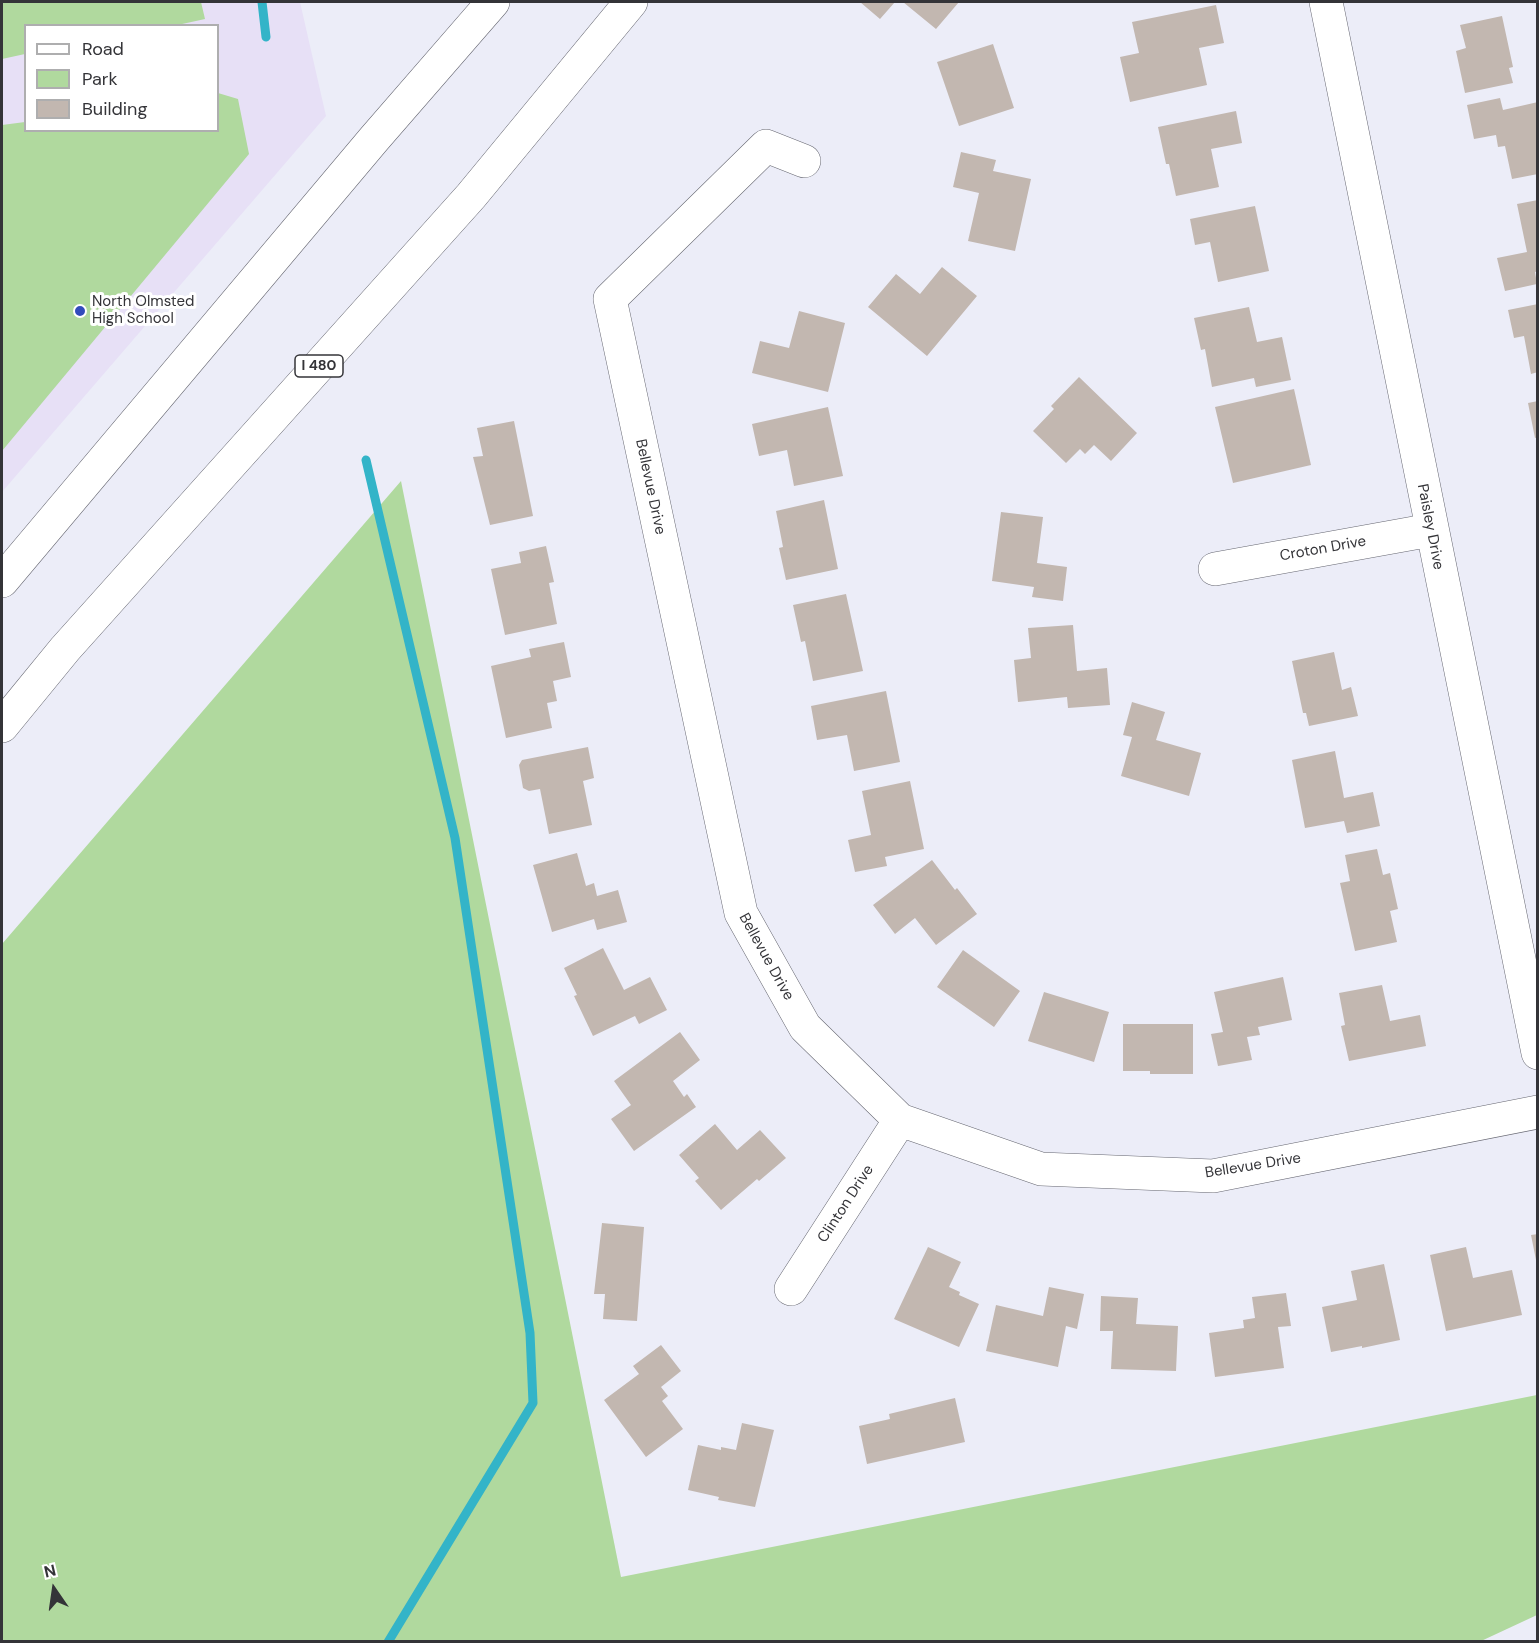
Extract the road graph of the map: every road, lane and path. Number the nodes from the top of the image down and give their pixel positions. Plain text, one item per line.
1 (493, 2) edge
2 (631, 2) edge
3 (1326, 2) edge
4 (804, 161) dead end
5 (1431, 530) junction
6 (1215, 569) dead end
7 (2, 581) edge
8 (2, 726) edge
9 (1538, 1053) edge
10 (1538, 1112) edge
11 (900, 1120) junction
12 (791, 1289) dead end

1 - 7 main road
2 - 8 main road, I 480
3 - 5 main road, Paisley Drive
4 - 11 main road, Bellevue Drive
5 - 6 main road, Croton Drive
5 - 9 main road, Paisley Drive
10 - 11 main road, Bellevue Drive
11 - 12 main road, Clinton Drive

